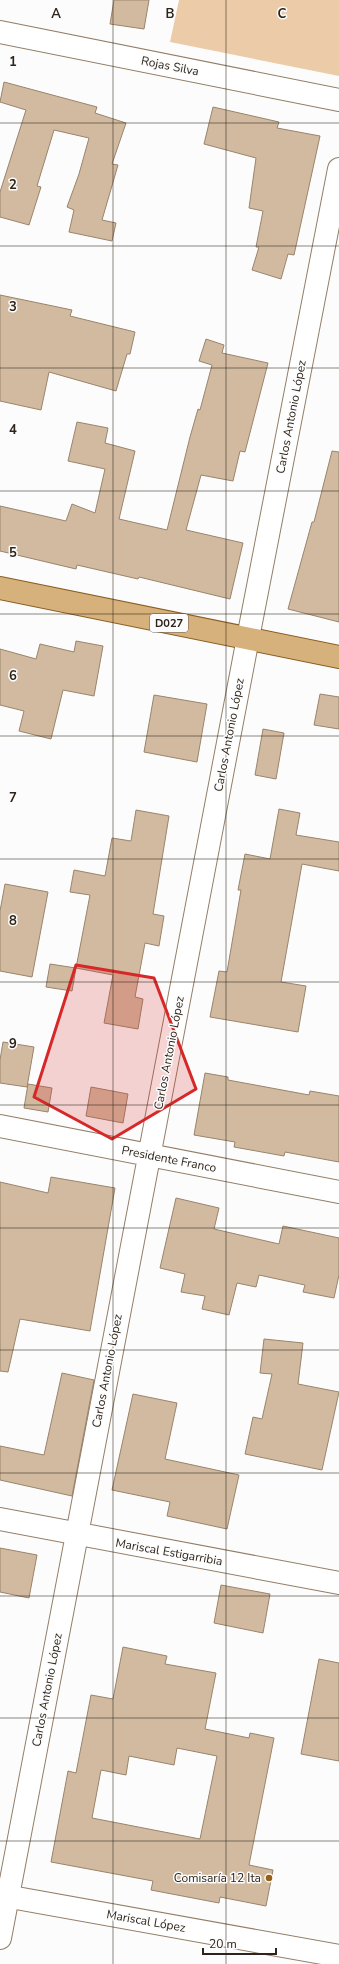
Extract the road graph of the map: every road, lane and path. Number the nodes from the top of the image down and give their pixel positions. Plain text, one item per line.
1 (0, 32) edge
2 (339, 100) edge
3 (339, 169) edge
4 (0, 588) edge
5 (248, 638) junction
6 (339, 657) edge
7 (0, 1126) edge
8 (149, 1155) junction
9 (339, 1192) edge
10 (0, 1519) edge
11 (76, 1535) junction
12 (339, 1583) edge
13 (4, 1895) edge
14 (0, 1938) edge
15 (339, 1956) edge

1 - 2 street, Rojas Silva
3 - 5 street, Carlos Antonio López
4 - 5 main road, D027
5 - 6 main road, D027
5 - 8 street, Carlos Antonio López
7 - 8 street, Presidente Franco
8 - 9 street, Presidente Franco
8 - 11 street, Carlos Antonio López
10 - 11 street, Mariscal Estigarribia
11 - 12 street, Mariscal Estigarribia
11 - 13 street, Carlos Antonio López
13 - 14 street, Carlos Antonio López
13 - 15 street, Mariscal López

